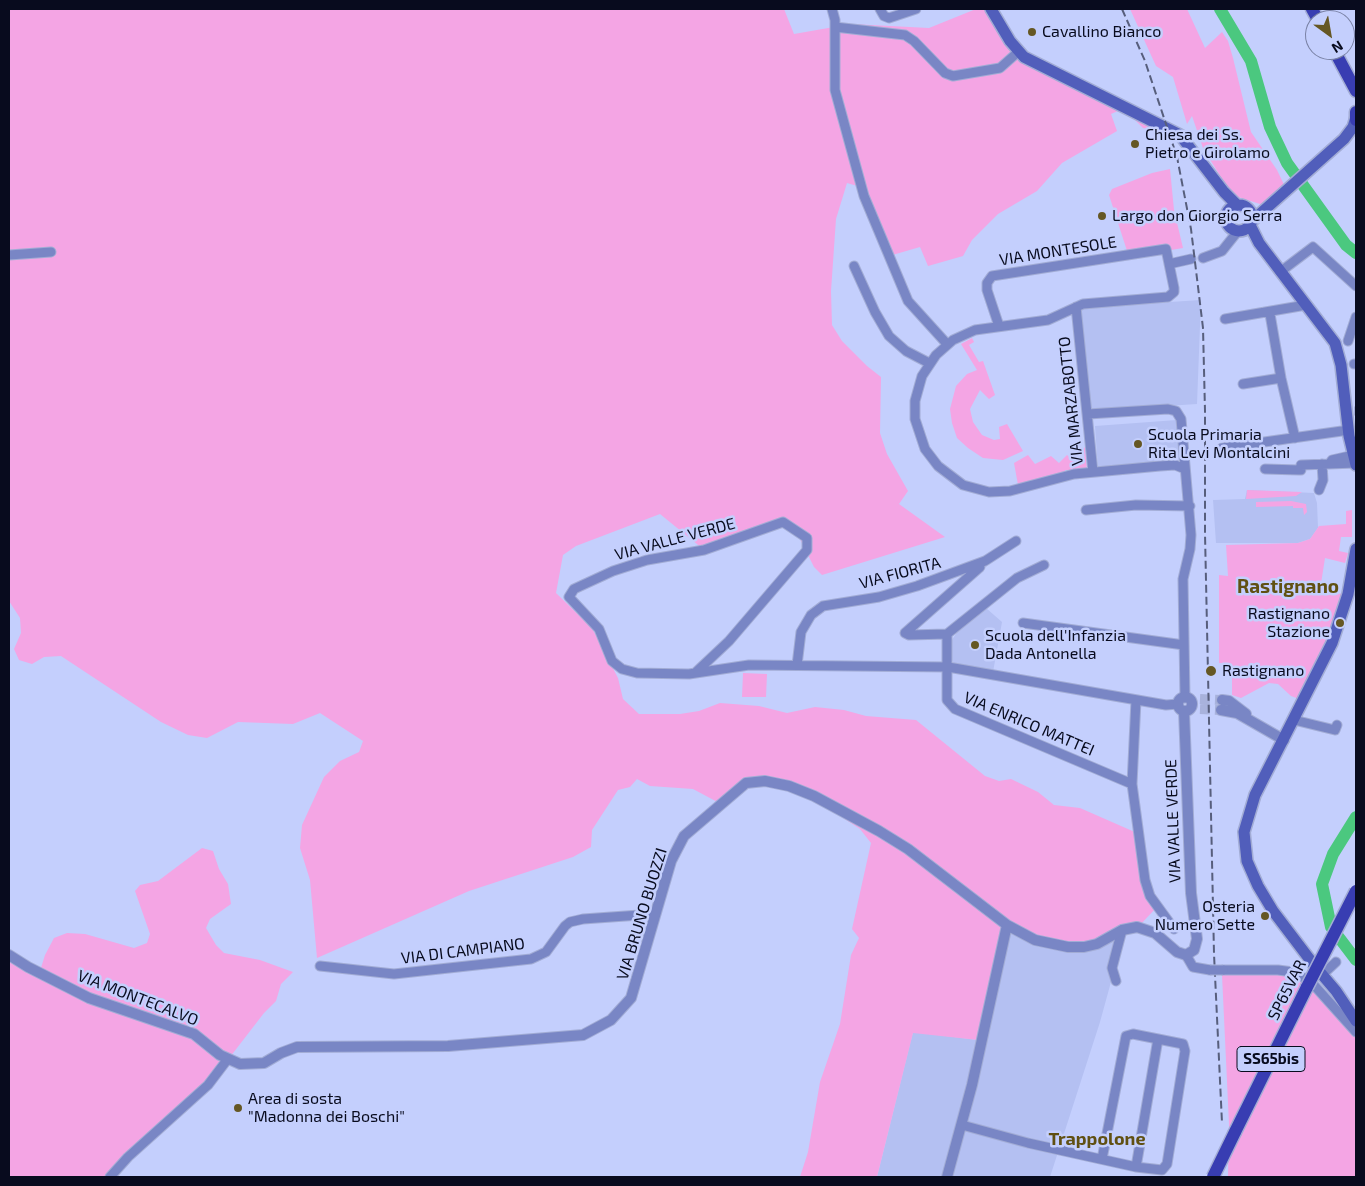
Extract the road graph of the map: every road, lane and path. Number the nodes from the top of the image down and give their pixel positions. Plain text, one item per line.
1 (832, 9) edge
2 (880, 9) edge
3 (916, 9) edge
4 (992, 9) edge
5 (835, 27) junction
6 (1018, 52) junction
7 (1339, 60) edge
8 (1356, 91) edge
9 (1356, 112) edge
10 (1356, 119) edge
11 (1356, 133) edge
12 (1344, 139) junction
13 (1269, 207) junction
14 (1238, 208) junction
15 (1246, 227) junction
16 (51, 252) dead end
17 (9, 255) edge
18 (1203, 258) dead end
19 (1191, 259) dead end
20 (1169, 264) junction
21 (854, 266) dead end
22 (1280, 272) junction
23 (1356, 286) edge
24 (1306, 305) junction
25 (1076, 307) junction
26 (1265, 312) junction
27 (1356, 317) edge
28 (1225, 319) dead end
29 (999, 326) junction
30 (947, 344) junction
31 (1343, 344) junction
32 (929, 363) junction
33 (1350, 364) edge
34 (1281, 378) junction
35 (1243, 384) dead end
36 (1088, 414) junction
37 (1349, 430) junction
38 (1295, 438) junction
39 (1222, 448) dead end
40 (1355, 458) edge
41 (1326, 463) junction
42 (1265, 468) dead end
43 (1185, 469) junction
44 (1093, 472) junction
45 (1319, 490) dead end
46 (1190, 506) junction
47 (1086, 510) dead end
48 (1016, 541) dead end
49 (1356, 549) edge
50 (986, 562) junction
51 (1044, 564) dead end
52 (1023, 623) dead end
53 (947, 634) junction
54 (1184, 646) junction
55 (797, 665) junction
56 (948, 667) junction
57 (695, 673) junction
58 (1136, 700) junction
59 (1189, 704) junction
60 (1222, 705) tunnel mouth
61 (1294, 720) junction
62 (1337, 725) dead end
63 (1284, 740) junction
64 (1132, 784) junction
65 (1356, 891) edge
66 (654, 914) junction
67 (1007, 924) junction
68 (1174, 929) dead end
69 (1122, 930) junction
70 (9, 955) edge
71 (1186, 955) junction
72 (1336, 962) dead end
73 (320, 966) dead end
74 (1318, 970) junction
75 (1116, 981) dead end
76 (1309, 983) junction
77 (1356, 1021) edge
78 (1356, 1032) edge
79 (1158, 1039) junction
80 (227, 1060) junction
81 (962, 1125) junction
82 (1102, 1159) junction
83 (1136, 1166) junction
84 (110, 1177) edge
85 (948, 1177) edge
86 (1213, 1177) edge

1 - 5 street
2 - 3 street
4 - 6 main road
5 - 6 street
5 - 30 street
6 - 14 main road
7 - 8 main road
9 - 10 main road
10 - 12 main road
11 - 12 main road
12 - 13 main road
13 - 14 main road
13 - 15 main road
14 - 15 main road
14 - 15 main road
15 - 18 street
15 - 22 main road
16 - 17 street
19 - 20 street
20 - 25 street, VIA MARZABOTTO
20 - 29 street, VIA MONTESOLE
21 - 32 street
22 - 23 street
22 - 24 main road
24 - 26 street
24 - 31 main road
25 - 29 street, VIA MARZABOTTO
25 - 36 street, VIA MARZABOTTO
26 - 28 street
26 - 34 street
27 - 31 street
29 - 30 street, VIA MARZABOTTO
30 - 32 street, VIA MARZABOTTO
31 - 33 main road
32 - 44 street, VIA MARZABOTTO
33 - 37 main road
34 - 35 street
34 - 38 street
36 - 43 street
36 - 44 street, VIA MARZABOTTO
37 - 38 street
37 - 40 main road
38 - 39 street
40 - 41 street
41 - 42 street
41 - 45 street
43 - 44 street
43 - 46 street
46 - 47 street
46 - 54 street
48 - 50 street, VIA FIORITA
49 - 61 main road
50 - 53 street
50 - 55 street, VIA FIORITA
51 - 53 street
52 - 54 street
53 - 56 street
54 - 59 street
55 - 56 street, VIA VALLE VERDE
55 - 57 street, VIA VALLE VERDE
56 - 58 street, VIA VALLE VERDE
56 - 64 street, VIA ENRICO MATTEI
57 - 57 street, VIA VALLE VERDE
58 - 59 street, VIA VALLE VERDE
58 - 64 street
59 - 71 street, VIA VALLE VERDE
60 - 63 street
61 - 62 street
61 - 63 main road
63 - 74 main road
64 - 68 street
65 - 76 main road, SP65VAR / SS65bis, bridge
66 - 67 street, VIA BRUNO BUOZZI
66 - 73 street, VIA DI CAMPIANO
66 - 80 street, VIA BRUNO BUOZZI
67 - 69 street, VIA BRUNO BUOZZI
67 - 81 street
69 - 71 street, VIA BRUNO BUOZZI
69 - 75 street
70 - 80 street, VIA MONTECALVO
71 - 76 street, VIA BRUNO BUOZZI, bridge
72 - 74 street
74 - 77 main road
76 - 78 street, VIA BRUNO BUOZZI
76 - 86 main road, SP65VAR / SS65bis, bridge
79 - 82 street
79 - 83 street
79 - 83 street
80 - 84 street
81 - 82 street
81 - 85 street
82 - 83 street

